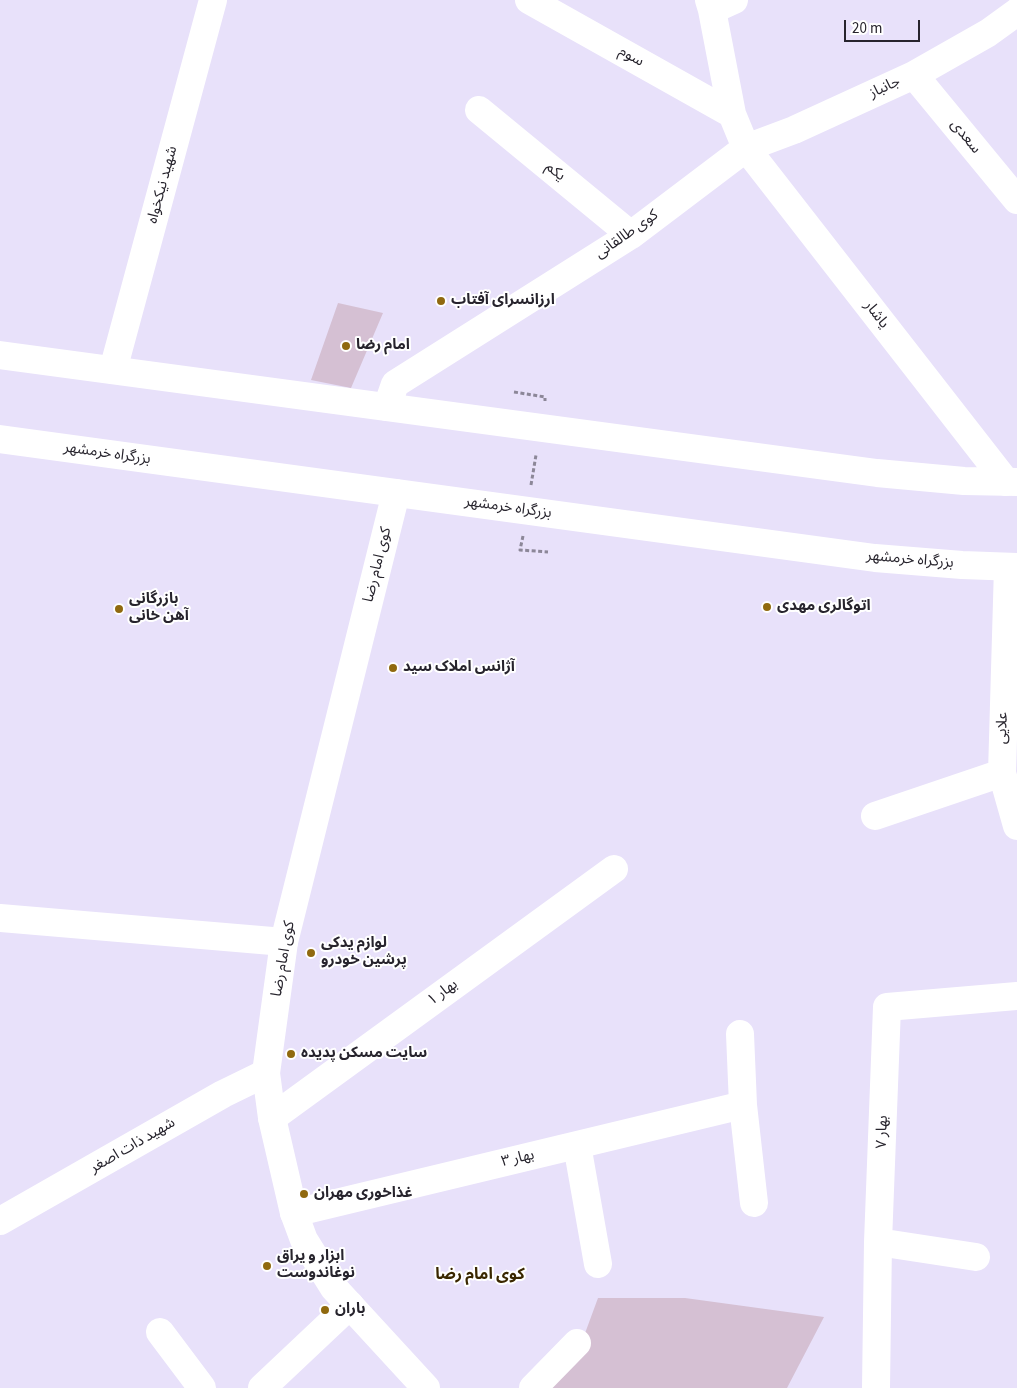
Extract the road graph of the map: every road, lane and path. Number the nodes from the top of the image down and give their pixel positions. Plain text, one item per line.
1 (213, 0) edge
2 (529, 0) edge
3 (718, 3) edge
4 (1017, 12) edge
5 (573, 13) edge
6 (914, 75) junction
7 (479, 110) dead end
8 (732, 114) junction
9 (746, 148) junction
10 (1014, 189) edge
11 (631, 234) junction
12 (0, 355) edge
13 (113, 370) junction
14 (514, 392) dead end
15 (387, 407) junction
16 (544, 407) dead end
17 (0, 439) edge
18 (536, 454) dead end
19 (1012, 482) edge
20 (530, 492) dead end
21 (396, 493) junction
22 (524, 531) dead end
23 (548, 552) dead end
24 (1012, 567) edge
25 (1002, 773) junction
26 (875, 816) dead end
27 (1017, 826) edge
28 (614, 869) dead end
29 (0, 918) edge
30 (284, 942) junction
31 (1017, 996) edge
32 (740, 1034) dead end
33 (266, 1073) junction
34 (743, 1105) junction
35 (272, 1118) junction
36 (577, 1145) junction
37 (754, 1203) dead end
38 (294, 1213) junction
39 (0, 1221) edge
40 (878, 1242) junction
41 (976, 1257) dead end
42 (598, 1264) dead end
43 (350, 1305) junction
44 (160, 1332) dead end
45 (577, 1343) dead end
46 (202, 1388) edge
47 (262, 1388) edge
48 (426, 1388) edge
49 (533, 1388) edge
50 (876, 1388) edge

1 - 13 main road, شهید نیکخواه
2 - 5 main road, سوم
3 - 8 main road
4 - 6 main road, جانباز
5 - 8 main road, سوم
6 - 9 main road, جانباز
6 - 10 main road, سعدی
7 - 11 main road, یکم
8 - 9 main road
9 - 11 main road, کوی طالقانی
9 - 19 main road, یاشار
11 - 15 main road, کوی طالقانی
12 - 13 main road
13 - 15 main road
14 - 16 path
15 - 19 main road
17 - 21 main road, بزرگراه خرمشهر
18 - 20 path
21 - 24 main road, بزرگراه خرمشهر
21 - 30 main road, کوی امام رضا
22 - 23 path
24 - 25 main road, علایی
25 - 26 main road
25 - 27 main road, علایی
28 - 35 main road, بهار ۱
29 - 30 main road
30 - 33 main road, کوی امام رضا
31 - 40 main road, بهار ۷
32 - 34 main road
33 - 35 main road, کوی امام رضا
33 - 39 main road, شهید ذات اصغر
34 - 36 main road, بهار ۳
34 - 37 main road
35 - 38 main road, کوی امام رضا
36 - 38 main road, بهار ۳
36 - 42 main road
38 - 43 main road, کوی امام رضا
40 - 41 main road
40 - 50 main road, بهار ۷
43 - 47 main road
43 - 48 main road, کوی امام رضا
44 - 46 main road
45 - 49 main road

